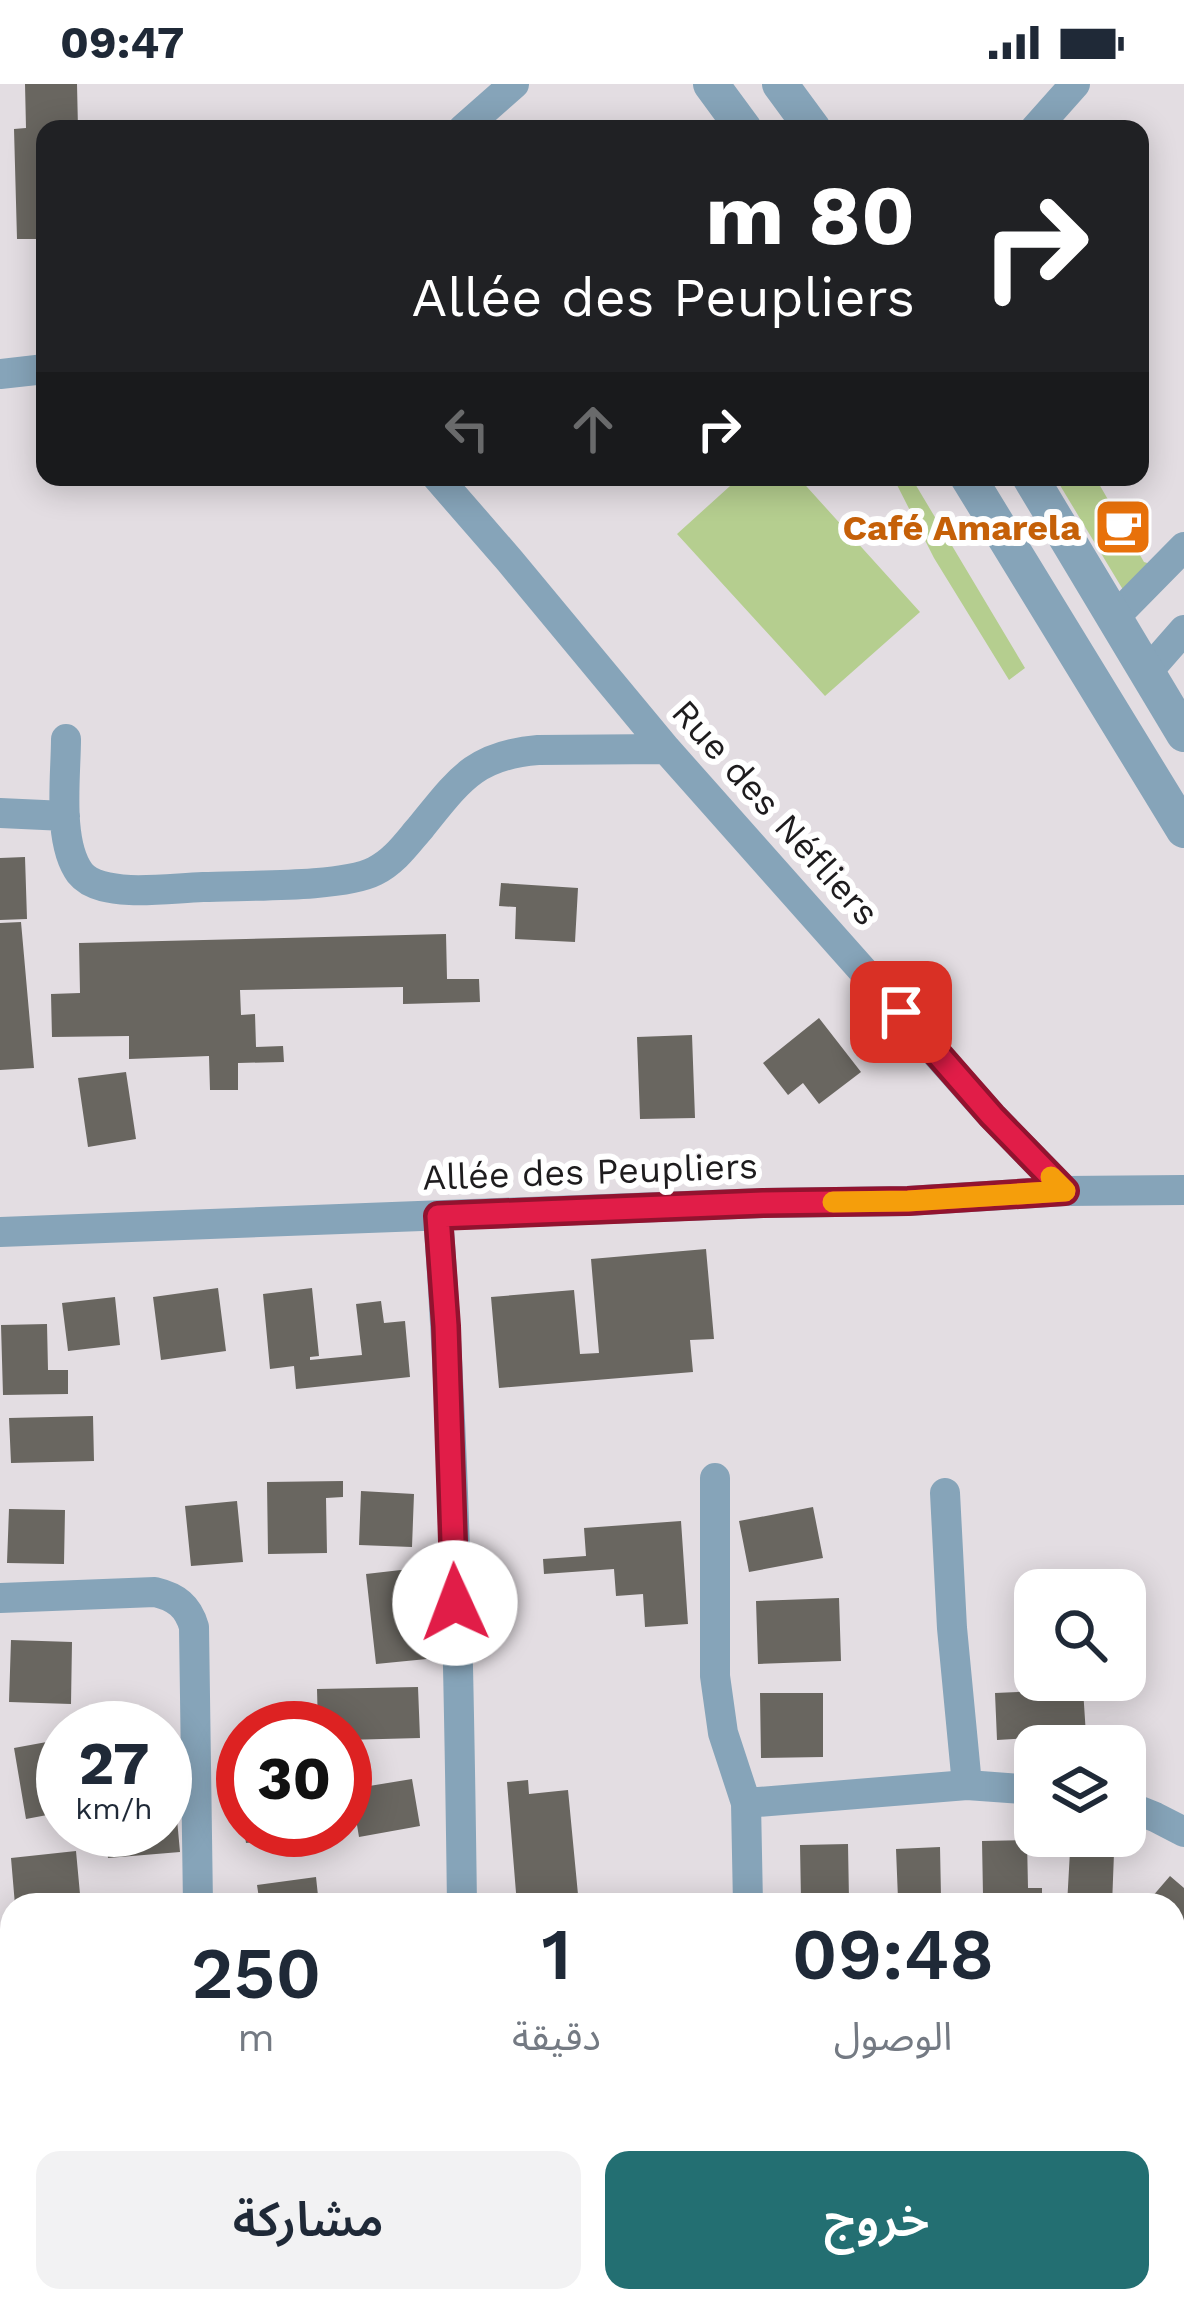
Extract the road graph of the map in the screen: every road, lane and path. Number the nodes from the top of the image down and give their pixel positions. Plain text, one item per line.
1 (514, 84) edge
2 (711, 84) edge
3 (780, 84) edge
4 (1075, 84) edge
5 (473, 120) edge
6 (737, 120) edge
7 (806, 120) edge
8 (1043, 120) edge
9 (36, 370) edge
10 (0, 374) edge
11 (444, 486) edge
12 (974, 486) edge
13 (1035, 486) edge
14 (1184, 547) edge
15 (1114, 618) junction
16 (1184, 630) edge
17 (1148, 670) junction
18 (1184, 734) edge
19 (67, 739) dead end
20 (666, 749) junction
21 (0, 813) edge
22 (65, 816) junction
23 (1184, 830) edge
24 (1184, 1190) edge
25 (1065, 1191) junction
26 (438, 1216) junction
27 (0, 1232) edge
28 (715, 1478) dead end
29 (945, 1493) dead end
30 (0, 1598) edge
31 (967, 1785) junction
32 (1014, 1788) edge
33 (746, 1803) junction
34 (1146, 1815) edge
35 (1184, 1832) edge
36 (198, 1893) edge
37 (462, 1893) edge
38 (748, 1893) edge

1 - 5 street
2 - 6 street
3 - 7 street
4 - 8 street
9 - 10 street
11 - 20 street, Rue des Néfliers
12 - 23 street
13 - 15 street
14 - 15 street
15 - 17 street
16 - 17 street
17 - 18 street
19 - 22 street
20 - 22 street
20 - 25 street, Rue des Néfliers
21 - 22 street
24 - 25 street, Allée des Peupliers
25 - 26 street, Allée des Peupliers
26 - 27 street, Allée des Peupliers
26 - 37 street
28 - 33 street
29 - 31 street
30 - 36 street
31 - 32 street
31 - 33 street
33 - 38 street
34 - 35 street

